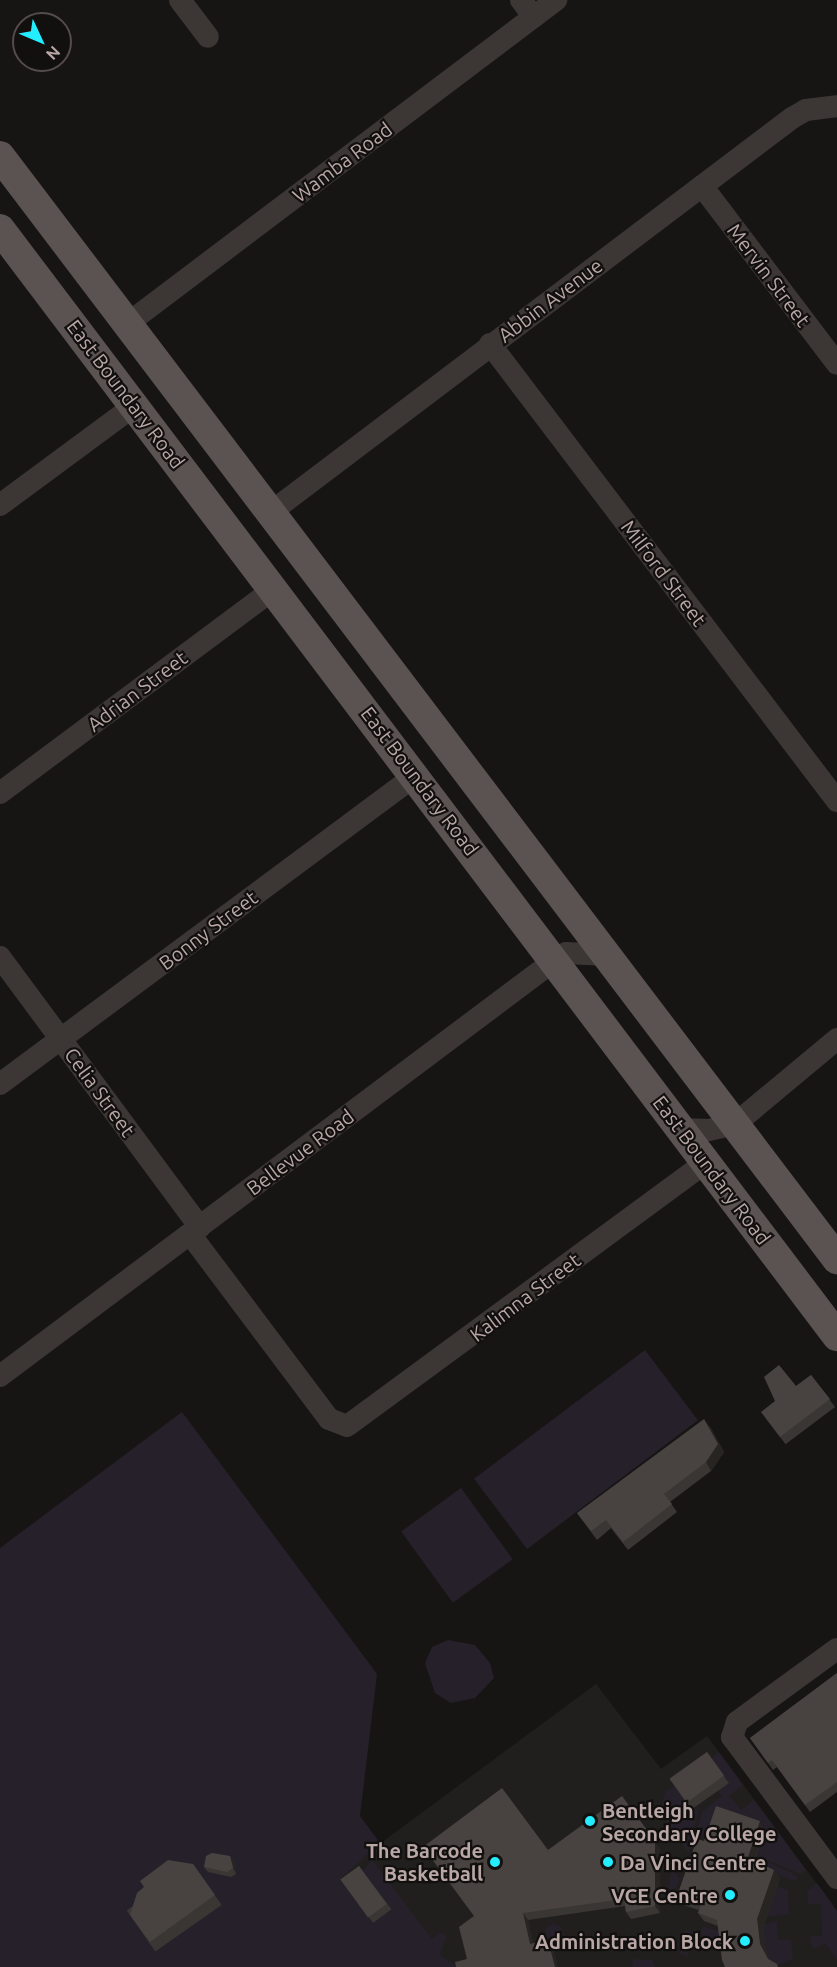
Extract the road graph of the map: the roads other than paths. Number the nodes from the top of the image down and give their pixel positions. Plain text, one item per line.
1 (180, 0) edge
2 (556, 0) edge
3 (527, 8) edge
4 (208, 37) dead end
5 (837, 106) edge
6 (0, 156) edge
7 (702, 186) junction
8 (0, 229) edge
9 (92, 277) junction
10 (56, 303) junction
11 (127, 324) junction
12 (490, 344) junction
13 (837, 364) edge
14 (135, 405) junction
15 (0, 505) edge
16 (271, 512) junction
17 (274, 589) junction
18 (381, 656) junction
19 (345, 682) junction
20 (416, 775) junction
21 (0, 793) edge
22 (837, 801) edge
23 (608, 955) junction
24 (0, 957) edge
25 (555, 960) junction
26 (61, 1039) junction
27 (837, 1039) edge
28 (0, 1084) edge
29 (731, 1118) junction
30 (682, 1129) junction
31 (706, 1162) junction
32 (195, 1231) junction
33 (837, 1259) edge
34 (837, 1335) edge
35 (0, 1376) edge
36 (341, 1426) joint
37 (837, 1649) edge
38 (837, 1878) edge

1 - 4 street
2 - 3 street, Wamba Road
3 - 11 street, Wamba Road
5 - 7 street, Abbin Avenue
6 - 9 main road
7 - 12 street, Abbin Avenue
7 - 13 street, Mervin Street
8 - 10 main road, East Boundary Road
9 - 10 main road
9 - 11 main road
10 - 14 main road, East Boundary Road
11 - 16 main road
12 - 16 street, Abbin Avenue
12 - 22 street, Milford Street
14 - 15 street
14 - 17 main road, East Boundary Road
16 - 18 main road
17 - 19 main road, East Boundary Road
17 - 21 street, Adrian Street
18 - 19 main road
18 - 23 main road
19 - 20 main road, East Boundary Road
20 - 25 main road, East Boundary Road
20 - 26 street, Bonny Street
23 - 25 street, Bellevue Road
23 - 29 main road
24 - 26 street, Celia Street
25 - 30 main road, East Boundary Road
25 - 32 street, Bellevue Road
26 - 28 street, Bonny Street
26 - 32 street, Celia Street
27 - 29 street
29 - 30 street
29 - 33 main road
30 - 31 main road, East Boundary Road
31 - 34 main road, East Boundary Road
31 - 36 street, Kalimna Street
32 - 35 street, Bellevue Road
32 - 36 street, Celia Street
37 - 38 street

